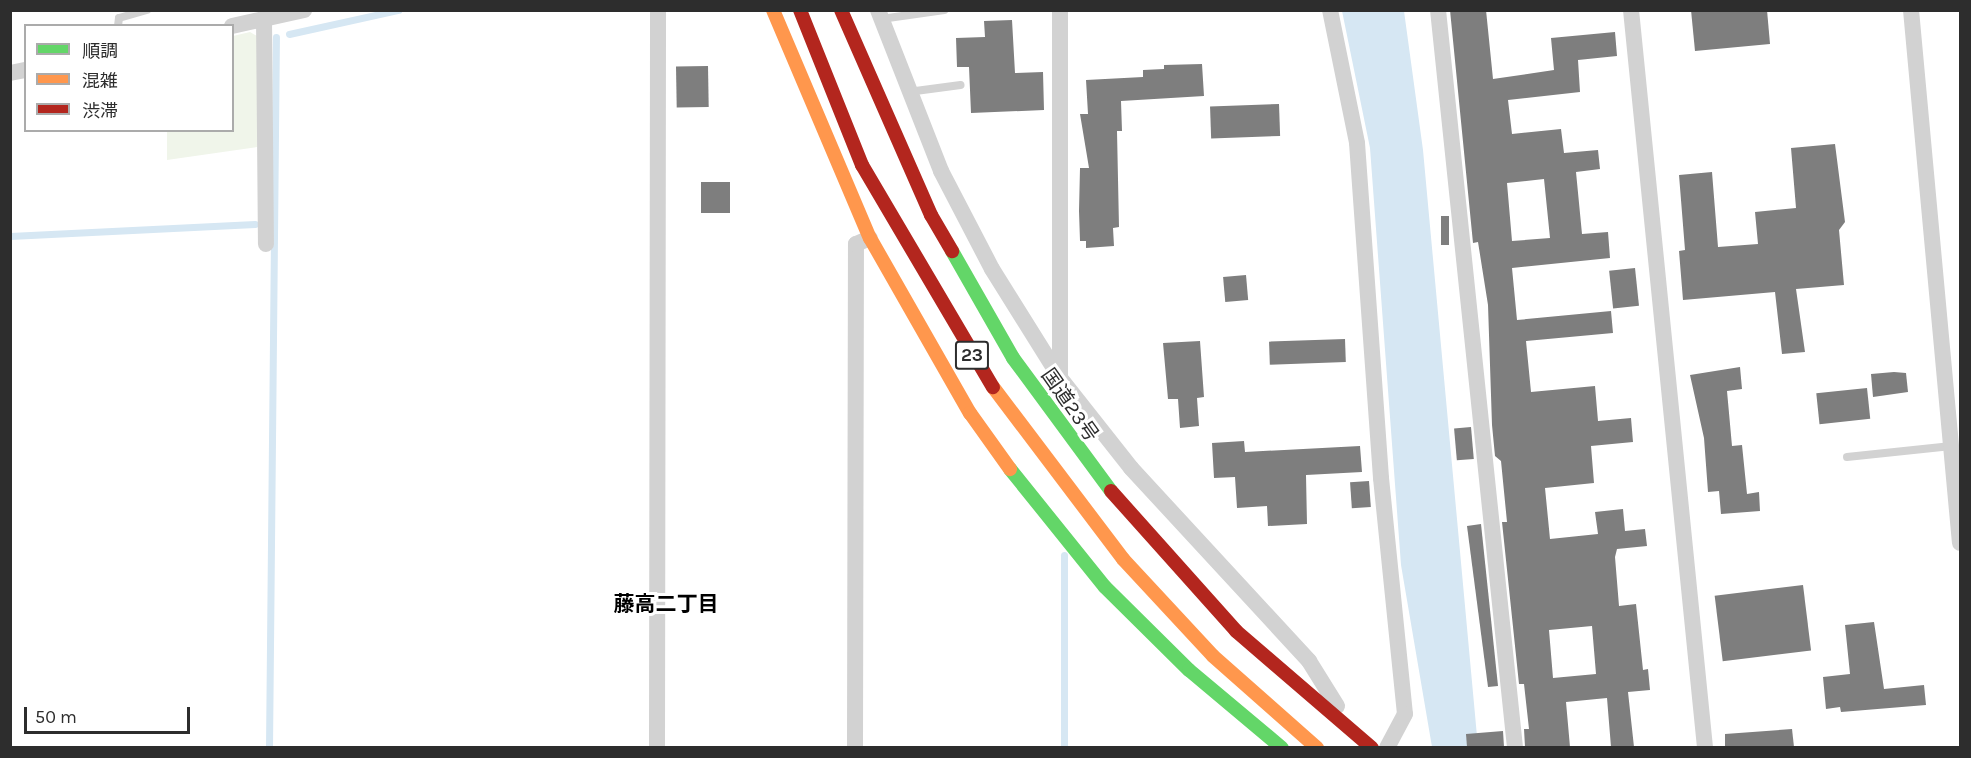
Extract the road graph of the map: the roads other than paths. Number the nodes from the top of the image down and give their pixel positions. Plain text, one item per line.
1 (147, 10) edge
2 (304, 10) edge
3 (658, 10) edge
4 (773, 10) edge
5 (800, 10) edge
6 (841, 10) edge
7 (944, 10) edge
8 (1060, 10) edge
9 (1330, 10) edge
10 (1438, 10) edge
11 (1631, 10) edge
12 (1911, 10) edge
13 (880, 15) edge
14 (264, 19) junction
15 (118, 24) edge
16 (234, 26) edge
17 (961, 85) dead end
18 (907, 92) junction
19 (870, 238) junction
20 (266, 244) dead end
21 (1060, 378) junction
22 (1952, 446) junction
23 (1847, 457) dead end
24 (1960, 543) edge
25 (1353, 733) junction
26 (657, 747) edge
27 (855, 747) edge
28 (1282, 747) edge
29 (1317, 747) edge
30 (1372, 747) edge
31 (1387, 747) edge
32 (1515, 747) edge
33 (1705, 747) edge

1 - 15 lane
2 - 14 street
3 - 26 street
4 - 19 main road
5 - 29 main road, 23
6 - 25 main road, 国道23号 / 23
7 - 13 lane
8 - 21 street
9 - 31 street
10 - 32 street
11 - 33 street
12 - 22 street
13 - 18 street
14 - 16 street
14 - 20 street
17 - 18 lane
18 - 21 street
19 - 27 street
19 - 28 main road
21 - 25 street
22 - 23 lane
22 - 24 street
25 - 30 main road, 国道23号 / 23

